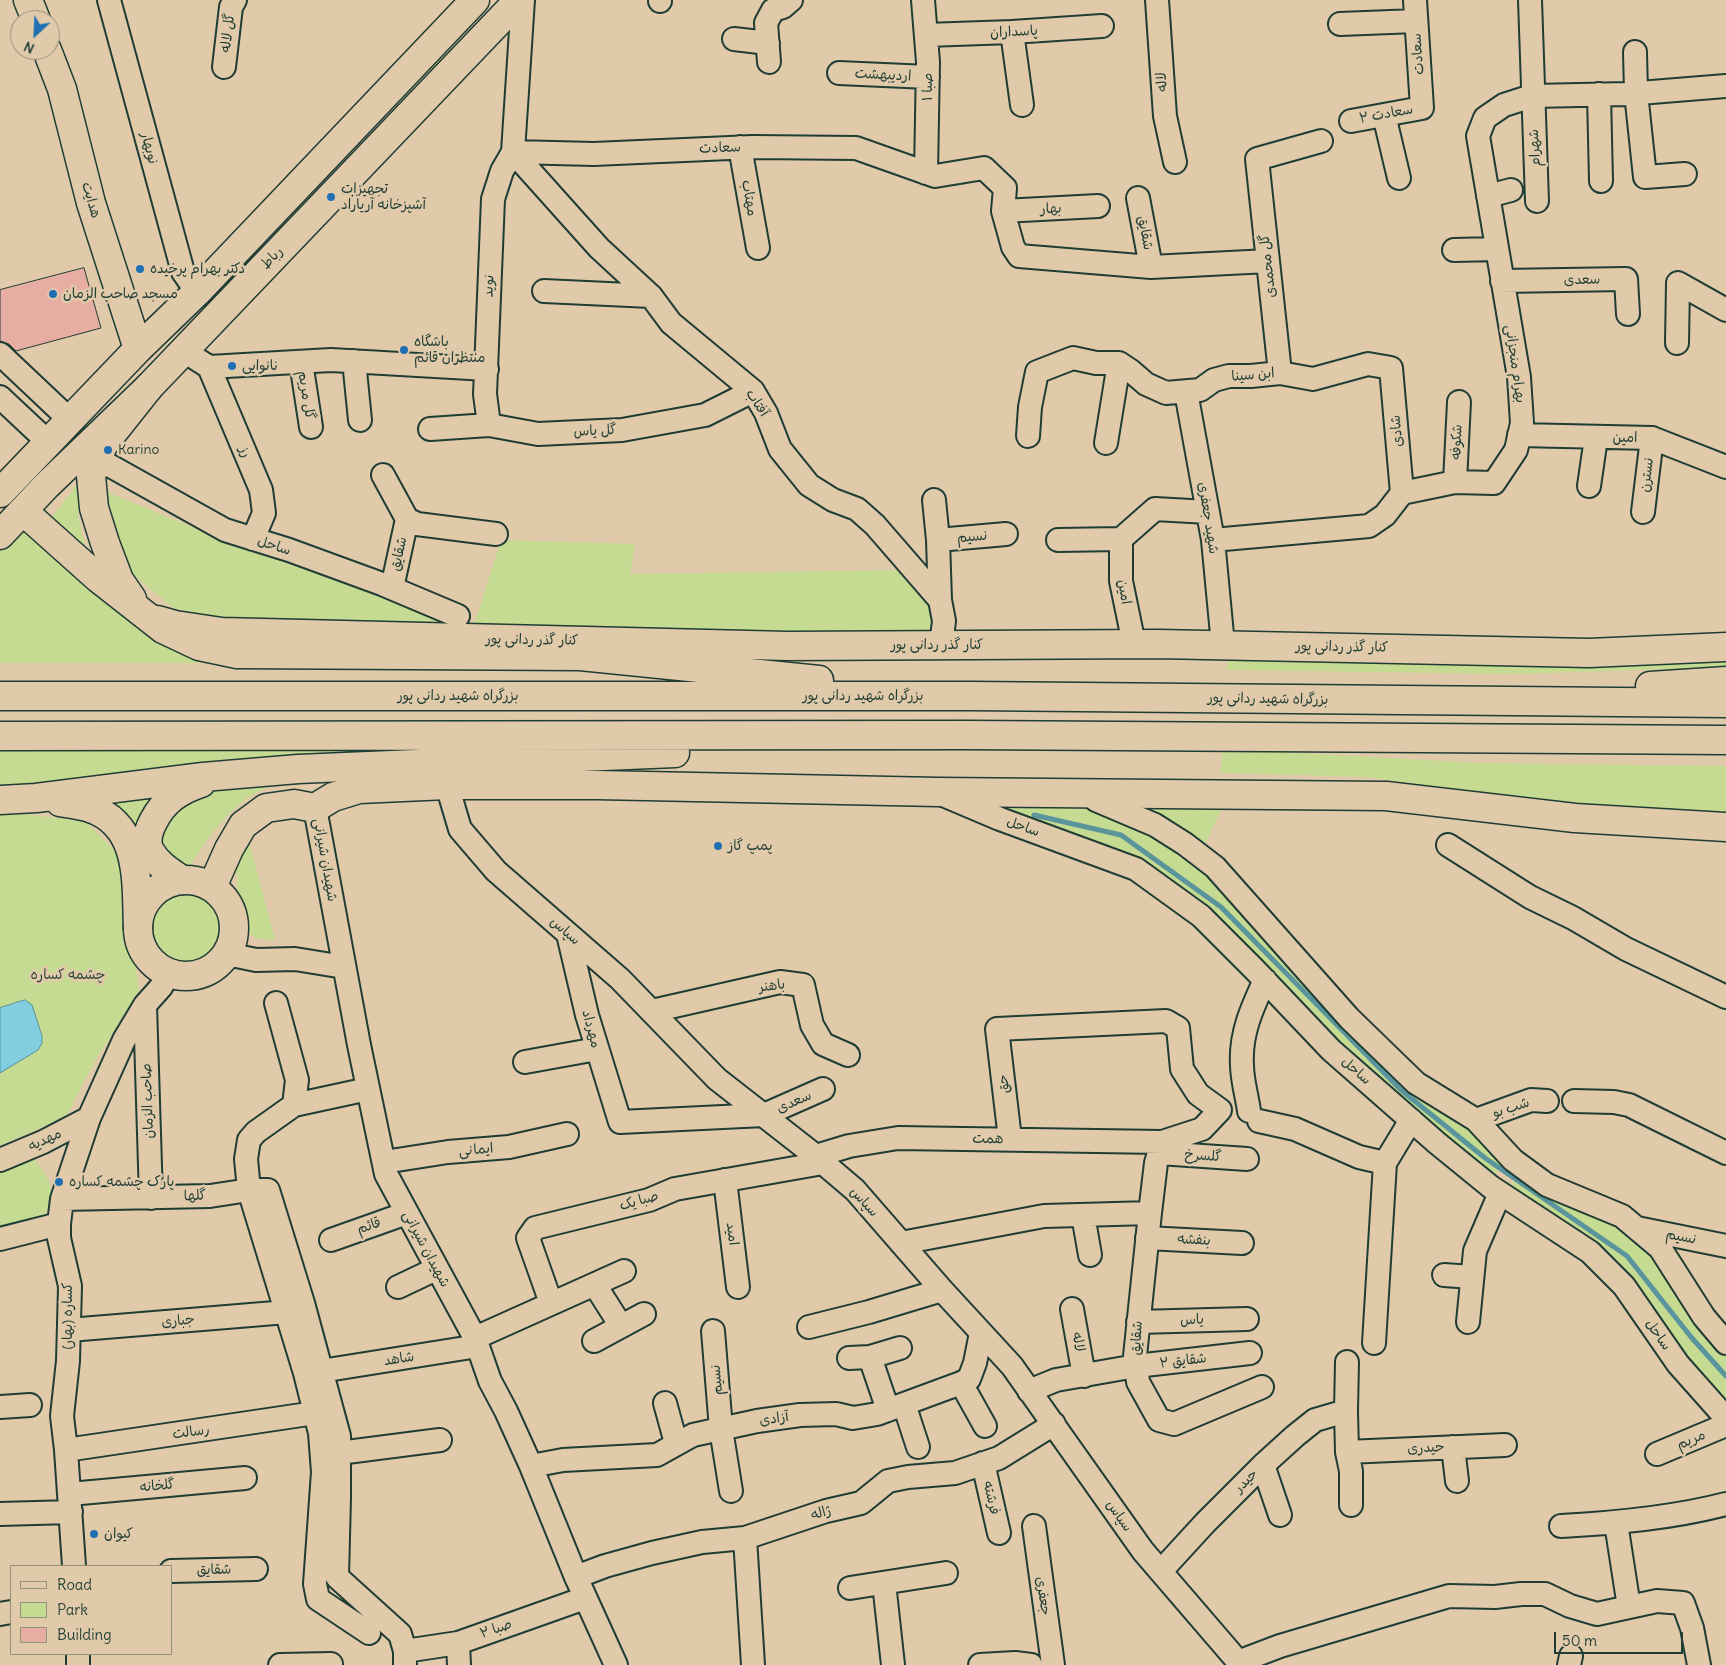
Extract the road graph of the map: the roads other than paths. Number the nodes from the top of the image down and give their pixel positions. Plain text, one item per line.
1 (109, 0) edge
2 (235, 0) edge
3 (476, 0) edge
4 (519, 0) edge
5 (523, 0) edge
6 (792, 0) edge
7 (923, 0) edge
8 (1157, 0) edge
9 (1530, 0) edge
10 (1416, 10) edge
11 (1340, 24) dead end
12 (1102, 26) dead end
13 (1012, 32) junction
14 (926, 35) junction
15 (734, 38) dead end
16 (1635, 52) dead end
17 (51, 60) edge
18 (224, 66) dead end
19 (839, 73) dead end
20 (928, 77) junction
21 (1726, 86) edge
22 (1636, 93) junction
23 (1599, 94) junction
24 (1532, 96) junction
25 (1022, 105) dead end
26 (1422, 108) joint
27 (1384, 115) junction
28 (1351, 120) dead end
29 (1321, 141) dead end
30 (740, 147) junction
31 (513, 152) junction
32 (1175, 162) dead end
33 (926, 173) junction
34 (1685, 174) dead end
35 (1399, 178) dead end
36 (1601, 181) dead end
37 (1511, 190) dead end
38 (1488, 196) junction
39 (1138, 198) dead end
40 (1537, 201) dead end
41 (1098, 206) dead end
42 (1003, 211) junction
43 (758, 248) dead end
44 (1496, 249) junction
45 (1454, 250) dead end
46 (1268, 260) junction
47 (1151, 267) junction
48 (1502, 281) junction
49 (197, 292) junction
50 (544, 292) dead end
51 (651, 296) junction
52 (1726, 310) edge
53 (1628, 314) dead end
54 (1677, 343) dead end
55 (138, 349) junction
56 (184, 351) junction
57 (0, 354) edge
58 (354, 361) junction
59 (301, 362) junction
60 (1119, 363) junction
61 (209, 367) junction
62 (1391, 368) joint
63 (486, 369) junction
64 (1280, 373) junction
65 (149, 387) junction
66 (753, 392) junction
67 (1186, 392) junction
68 (0, 398) edge
69 (1459, 402) dead end
70 (70, 420) junction
71 (360, 420) dead end
72 (489, 425) junction
73 (311, 427) dead end
74 (430, 429) dead end
75 (1519, 435) junction
76 (1028, 436) dead end
77 (1596, 438) junction
78 (1652, 438) junction
79 (48, 442) junction
80 (1106, 443) dead end
81 (98, 459) junction
82 (1726, 466) edge
83 (383, 475) dead end
84 (1455, 482) junction
85 (1590, 486) dead end
86 (1, 492) edge
87 (1402, 494) junction
88 (934, 500) dead end
89 (23, 510) junction
90 (1208, 512) junction
91 (1643, 512) dead end
92 (407, 519) junction
93 (0, 534) edge
94 (496, 534) dead end
95 (1006, 534) dead end
96 (253, 539) junction
97 (1120, 539) junction
98 (938, 540) junction
99 (1058, 540) dead end
100 (1213, 540) junction
101 (392, 588) junction
102 (940, 600) junction
103 (143, 612) junction
104 (458, 616) dead end
105 (1134, 644) junction
106 (941, 645) junction
107 (1224, 645) junction
108 (1726, 647) edge
109 (1726, 681) edge
110 (0, 696) edge
111 (972, 696) junction
112 (1427, 700) junction
113 (1726, 703) edge
114 (966, 735) junction
115 (0, 736) edge
116 (1726, 740) edge
117 (221, 776) junction
118 (447, 785) junction
119 (938, 792) junction
120 (1088, 793) junction
121 (36, 798) junction
122 (0, 800) edge
123 (315, 808) junction
124 (1726, 827) edge
125 (1448, 845) dead end
126 (182, 880) junction
127 (212, 887) junction
128 (138, 928) junction
129 (568, 934) junction
130 (227, 954) junction
131 (344, 967) junction
132 (169, 973) junction
133 (1265, 980) junction
134 (1726, 997) edge
135 (276, 1003) dead end
136 (145, 1004) junction
137 (652, 1012) junction
138 (597, 1049) junction
139 (848, 1055) dead end
140 (525, 1062) dead end
141 (368, 1089) junction
142 (823, 1089) dead end
143 (1547, 1100) dead end
144 (1574, 1101) dead end
145 (294, 1105) junction
146 (764, 1115) junction
147 (89, 1118) junction
148 (1411, 1120) junction
149 (1476, 1120) junction
150 (567, 1134) dead end
151 (1010, 1139) junction
152 (1161, 1147) junction
153 (1726, 1153) edge
154 (1247, 1159) dead end
155 (0, 1160) edge
156 (819, 1160) junction
157 (1514, 1160) junction
158 (384, 1162) junction
159 (1386, 1163) junction
160 (725, 1180) junction
161 (258, 1190) junction
162 (1496, 1190) junction
163 (151, 1198) junction
164 (62, 1199) junction
165 (407, 1213) junction
166 (1150, 1214) junction
167 (1083, 1215) junction
168 (58, 1224) junction
169 (1636, 1228) junction
170 (1147, 1238) junction
171 (0, 1239) edge
172 (332, 1240) dead end
173 (901, 1243) junction
174 (1242, 1243) dead end
175 (1726, 1246) edge
176 (1090, 1255) dead end
177 (436, 1269) junction
178 (624, 1270) dead end
179 (1444, 1275) dead end
180 (1472, 1278) junction
181 (595, 1285) junction
182 (398, 1286) dead end
183 (738, 1287) dead end
184 (942, 1290) junction
185 (551, 1303) junction
186 (1072, 1309) dead end
187 (287, 1312) junction
188 (644, 1314) dead end
189 (1247, 1319) dead end
190 (1138, 1322) junction
191 (1468, 1322) dead end
192 (621, 1326) junction
193 (809, 1327) dead end
194 (69, 1330) junction
195 (713, 1331) dead end
196 (981, 1333) junction
197 (594, 1341) dead end
198 (476, 1342) junction
199 (1374, 1343) dead end
200 (1726, 1343) edge
201 (900, 1348) dead end
202 (1250, 1353) dead end
203 (1347, 1362) dead end
204 (1136, 1366) junction
205 (321, 1371) junction
206 (1084, 1376) junction
207 (960, 1383) junction
208 (1262, 1386) dead end
209 (1030, 1391) junction
210 (665, 1403) dead end
211 (30, 1405) dead end
212 (0, 1407) edge
213 (896, 1407) junction
214 (1346, 1411) junction
215 (315, 1414) junction
216 (1726, 1418) edge
217 (1054, 1424) junction
218 (1726, 1425) edge
219 (985, 1426) dead end
220 (721, 1429) junction
221 (440, 1440) dead end
222 (676, 1443) junction
223 (1505, 1444) dead end
224 (918, 1447) dead end
225 (1453, 1447) junction
226 (66, 1450) junction
227 (1348, 1452) junction
228 (339, 1453) junction
229 (1657, 1454) dead end
230 (983, 1463) junction
231 (1263, 1465) junction
232 (531, 1466) junction
233 (245, 1478) dead end
234 (1457, 1481) dead end
235 (731, 1490) dead end
236 (70, 1503) junction
237 (1726, 1504) edge
238 (1351, 1505) dead end
239 (0, 1514) edge
240 (1280, 1515) dead end
241 (1616, 1523) junction
242 (1034, 1526) dead end
243 (1561, 1526) dead end
244 (999, 1533) dead end
245 (746, 1538) junction
246 (74, 1565) edge
247 (256, 1569) dead end
248 (172, 1571) edge
249 (1161, 1571) junction
250 (946, 1574) dead end
251 (576, 1577) junction
252 (884, 1583) junction
253 (850, 1588) dead end
254 (585, 1598) junction
255 (1629, 1607) junction
256 (369, 1633) dead end
257 (458, 1643) junction
258 (405, 1658) edge
259 (1239, 1664) edge
260 (280, 1665) edge
261 (331, 1665) edge
262 (459, 1665) edge
263 (616, 1665) edge
264 (752, 1665) edge
265 (893, 1665) edge
266 (980, 1665) edge
267 (1031, 1665) edge
268 (1053, 1665) edge
269 (1699, 1665) edge

1 - 49 street, نوبهار
2 - 18 street, گل لاله
3 - 49 main road
4 - 56 main road, رباط
5 - 31 street
6 - 15 street
7 - 14 street, صبا ۱
8 - 32 street, لاله
9 - 24 street
10 - 11 street
10 - 26 street, سعادت
12 - 13 street, پاسداران
13 - 14 street, پاسداران
13 - 25 street
14 - 20 street, صبا ۱
16 - 22 street
17 - 55 main road, هدایت
19 - 20 street, اردیبهشت
20 - 33 street, صبا ۱
21 - 22 street, بهرام منجزانی
22 - 23 street, بهرام منجزانی
22 - 34 street
23 - 24 street, بهرام منجزانی
23 - 36 street
24 - 38 street, بهرام منجزانی
24 - 40 street, شهرام
26 - 27 street, سعادت ۲
27 - 28 street, سعادت ۲
27 - 35 street
29 - 46 street, گل محمدی
30 - 31 street, سعادت
30 - 33 street, سعادت
30 - 43 street, مهتاب
31 - 51 street, آفتاب
31 - 63 street, نوید
33 - 42 street, سعادت
37 - 38 street
38 - 44 street, بهرام منجزانی
39 - 47 street, شقایق
41 - 42 street, بهار
42 - 47 street, سعادت
44 - 45 street
44 - 48 street, بهرام منجزانی
46 - 47 street
46 - 64 street, گل محمدی
48 - 53 street, سعدی
48 - 75 street, بهرام منجزانی
49 - 55 main road
50 - 51 street
51 - 66 street, آفتاب
52 - 54 street
55 - 70 main road
56 - 61 street
56 - 65 main road, رباط
57 - 70 street
58 - 59 street
58 - 63 street
58 - 71 street
59 - 61 street
59 - 73 street, گل مریم
60 - 67 street, ابن سینا
60 - 76 street
60 - 80 street
61 - 96 street, رز
62 - 64 street, ابن سینا
62 - 87 street, شادی
63 - 72 street, نوید
64 - 67 street, ابن سینا
65 - 81 main road
65 - 89 main road, رباط
66 - 72 street, گل یاس
66 - 102 street, آفتاب
67 - 90 street, شهید جعفری
68 - 79 street
69 - 84 street, شکوفه
70 - 79 main road
72 - 74 street, گل یاس
75 - 77 street, امین
75 - 84 street, بهرام منجزانی
77 - 78 street, امین
77 - 85 street
78 - 82 street, امین
78 - 91 street, نسترن
79 - 86 main road
81 - 96 street, ساحل
81 - 103 main road
83 - 92 street
84 - 87 street, بهرام منجزانی
86 - 89 main road
87 - 100 street
88 - 98 street, نسیم
89 - 93 main road, رباط
89 - 103 main road
90 - 97 street
90 - 100 street, شهید جعفری
92 - 94 street
92 - 101 street, شقایق
95 - 98 street, نسیم
96 - 101 street, ساحل
97 - 99 street
97 - 105 street, امین
98 - 102 street, نسیم
100 - 107 street, شهید جعفری
101 - 104 street, ساحل
102 - 106 street
103 - 106 main road, کنار گذر ردانی پور
103 - 111 main road
105 - 106 main road, کنار گذر ردانی پور
105 - 107 main road, کنار گذر ردانی پور
107 - 108 main road, کنار گذر ردانی پور
109 - 112 main road
110 - 111 main road, بزرگراه شهید ردانی پور
111 - 112 main road, بزرگراه شهید ردانی پور
112 - 113 main road, بزرگراه شهید ردانی پور
114 - 115 main road
114 - 116 main road
114 - 117 main road
117 - 121 main road
117 - 126 main road
118 - 119 main road
118 - 123 main road
118 - 129 street, سپاس
119 - 120 main road
119 - 133 street, ساحل
120 - 124 main road
120 - 149 street
121 - 122 main road
121 - 128 main road
123 - 127 main road
123 - 131 street, شهیدان شیرانی
125 - 134 street
126 - 127 main road
126 - 128 main road
127 - 130 main road
128 - 132 main road
129 - 137 street, سپاس
129 - 138 street, مهرداد
130 - 131 street
130 - 132 main road
131 - 141 street, شهیدان شیرانی
132 - 136 street, کساره (بهار)
133 - 148 street, ساحل
133 - 159 street
135 - 145 street
136 - 147 street, کساره (بهار)
136 - 163 street, صاحب الزمان
137 - 139 street, باهنر
137 - 146 street, سپاس
138 - 140 street
138 - 146 street, مهرداد
141 - 145 street
141 - 158 street, شهیدان شیرانی
142 - 146 street, سعدی
143 - 149 street, شب بو
144 - 153 street
145 - 161 street
146 - 156 street, سپاس
147 - 155 street, مهدیه
147 - 164 street, کساره (بهار)
148 - 159 street
148 - 162 street, ساحل
149 - 157 street
150 - 158 street, ایمانی
151 - 152 street, همت
151 - 152 street, حق
151 - 156 street, همت
152 - 154 street, گلسرخ
152 - 166 street, شقایق
156 - 160 street, صبا یک
156 - 173 street, سپاس
157 - 162 street
157 - 169 street
158 - 165 street, شهیدان شیرانی
159 - 199 street
160 - 183 street, امید
160 - 185 street, صبا یک
161 - 163 street, گلها
161 - 187 street
161 - 205 street
162 - 180 street
162 - 216 street, ساحل
163 - 164 street, گلها
164 - 168 street, کساره (بهار)
165 - 172 street, قائم
165 - 177 street, شهیدان شیرانی
166 - 167 street
166 - 170 street, شقایق
167 - 173 street
167 - 176 street
168 - 171 street
168 - 194 street, کساره (بهار)
169 - 175 street, نسیم
169 - 200 street
170 - 174 street, بنفشه
170 - 190 street, شقایق
173 - 184 street, سپاس
177 - 182 street
177 - 198 street, شهیدان شیرانی
178 - 181 street
179 - 180 street
180 - 191 street
181 - 185 street
181 - 192 street
184 - 193 street
184 - 196 street, سپاس
185 - 198 street
186 - 206 street, لاله
187 - 194 street, جباری
187 - 215 street
188 - 192 street
189 - 190 street, یاس
190 - 204 street, شقایق
192 - 197 street
194 - 226 street, کساره (بهار)
195 - 220 street, نسیم
196 - 207 street
196 - 209 street, سپاس
198 - 205 street, شاهد
198 - 232 street, شهیدان شیرانی
201 - 213 street
202 - 204 street, شقایق ۲
203 - 214 street
204 - 206 street, شقایق ۲
204 - 208 street, شقایق
205 - 228 street
206 - 209 street, شقایق ۲
207 - 213 street, آزادی
207 - 219 street
209 - 217 street, سپاس
210 - 222 street
211 - 212 street
213 - 220 street, آزادی
213 - 224 street
214 - 227 street
214 - 231 street, حیدر
215 - 226 street, رسالت
215 - 256 street
217 - 230 street, ژاله
217 - 249 street, سپاس
218 - 229 street, مریم
220 - 222 street, آزادی
220 - 235 street, نسیم
221 - 228 street
222 - 232 street, آزادی
223 - 225 street, حیدری
225 - 227 street, حیدری
225 - 234 street
226 - 236 street, کساره (بهار)
227 - 238 street
228 - 258 street
230 - 244 street, فرشته
230 - 245 street, ژاله
231 - 240 street
231 - 249 street, حیدر
232 - 251 street, شهیدان شیرانی
233 - 236 street, گلخانه
236 - 239 street, گلخانه
236 - 246 street, کساره (بهار)
237 - 241 street
241 - 243 street
241 - 255 street
242 - 268 street, جعفری
245 - 251 street, ژاله
245 - 264 street
247 - 248 street, شقایق
249 - 259 street, سپاس
250 - 252 street
251 - 254 street, شهیدان شیرانی
252 - 253 street
252 - 265 street
254 - 257 street, صبا ۲
254 - 263 street, شهیدان شیرانی
255 - 259 street
255 - 269 street
257 - 258 street, صبا ۲
257 - 262 street
260 - 261 street
266 - 267 street

